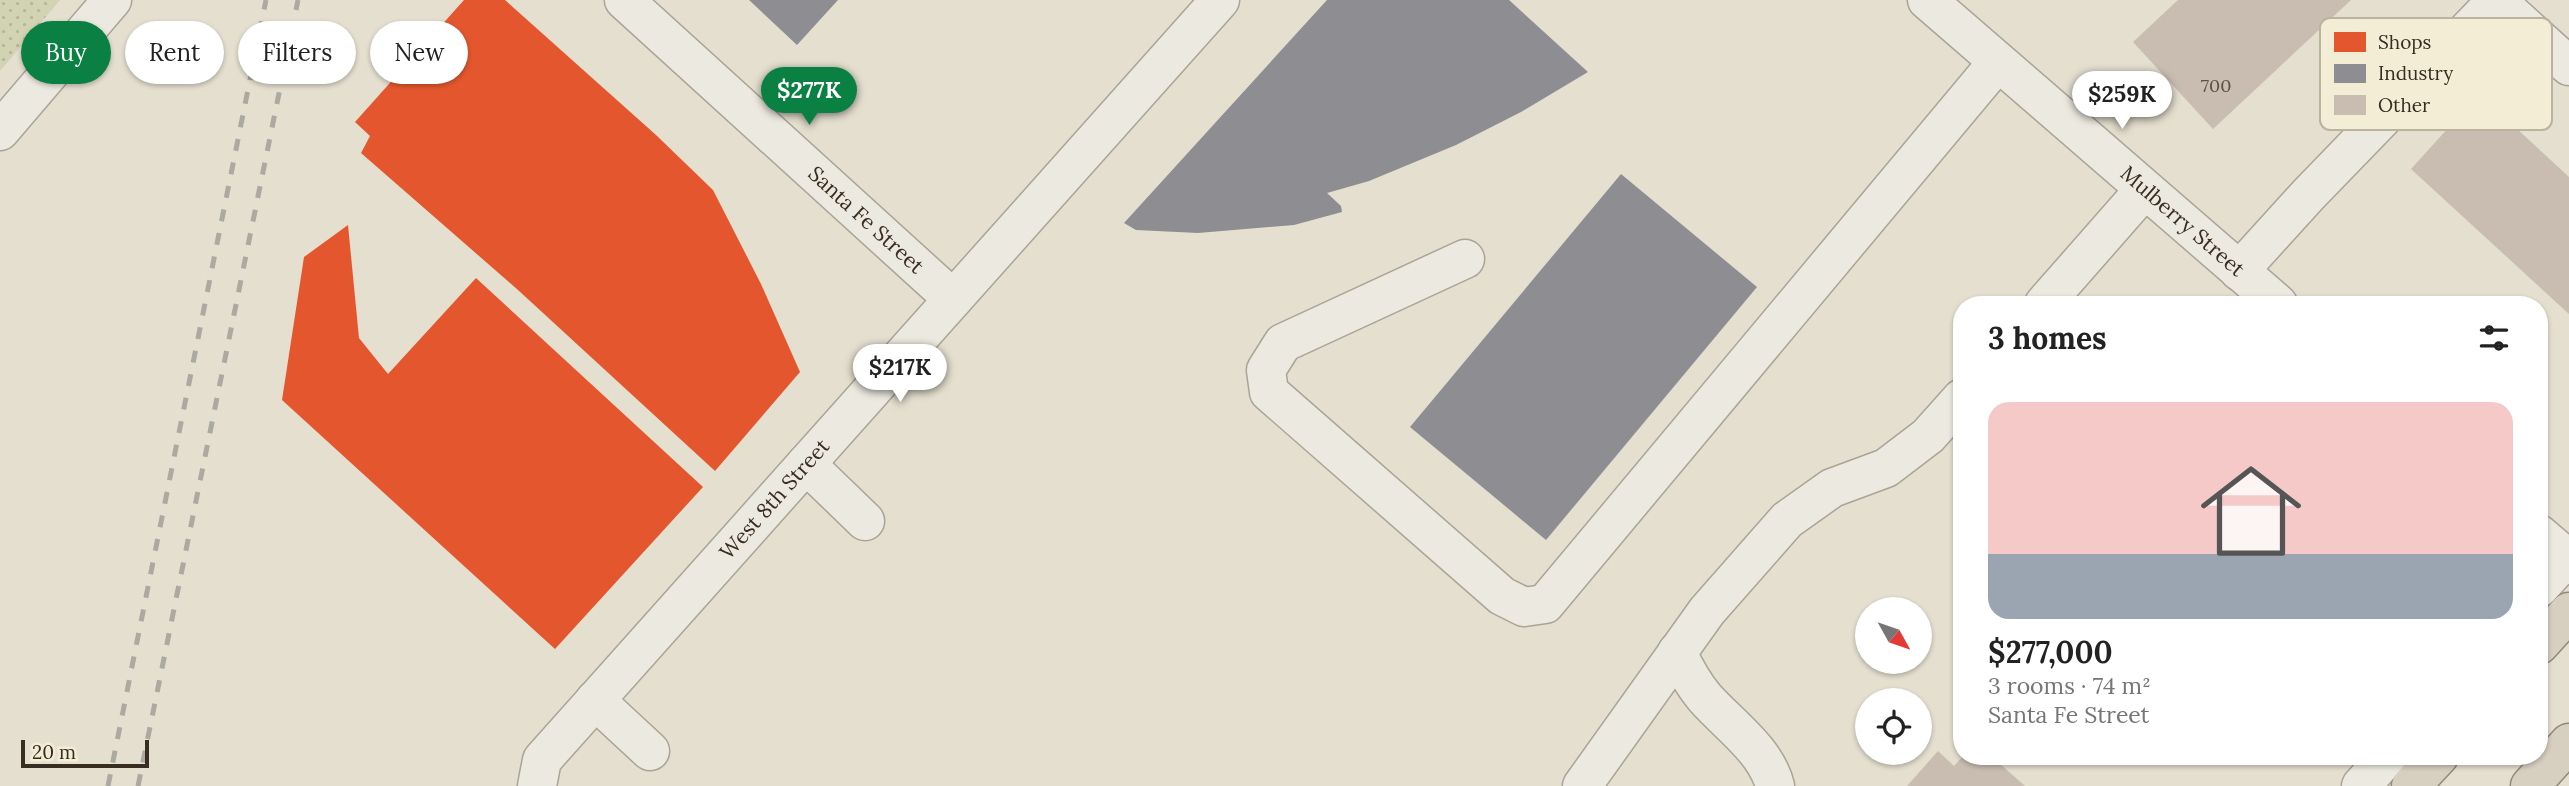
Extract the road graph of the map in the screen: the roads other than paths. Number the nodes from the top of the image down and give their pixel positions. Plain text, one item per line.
1 (112, 0) edge
2 (624, 0) edge
3 (1220, 0) edge
4 (1927, 0) edge
5 (2496, 0) edge
6 (2479, 18) edge
7 (2516, 18) edge
8 (2552, 51) edge
9 (1997, 63) junction
10 (2569, 66) edge
11 (2371, 130) edge
12 (0, 131) edge
13 (2144, 190) junction
14 (1465, 259) dead end
15 (2239, 271) junction
16 (2051, 296) edge
17 (2269, 296) edge
18 (953, 299) junction
19 (1953, 408) edge
20 (806, 464) junction
21 (865, 521) dead end
22 (2561, 552) edge
23 (2548, 573) edge
24 (2569, 612) edge
25 (2548, 635) edge
26 (1677, 652) junction
27 (595, 700) junction
28 (2569, 743) edge
29 (650, 751) dead end
30 (2569, 755) edge
31 (2380, 765) edge
32 (2430, 765) edge
33 (537, 786) edge
34 (1582, 786) edge
35 (1775, 786) edge
36 (2361, 786) edge
37 (2411, 786) edge
38 (2530, 786) edge
39 (2546, 786) edge

1 - 12 street
2 - 18 street, Santa Fe Street
3 - 18 street, West 8th Street
4 - 9 street, Mulberry Street
5 - 6 street
5 - 7 street
8 - 10 street
9 - 13 street, Mulberry Street
9 - 14 street
11 - 15 street
13 - 15 street, Mulberry Street
13 - 16 street
15 - 17 street, Mulberry Street
18 - 20 street, West 8th Street
19 - 26 street
20 - 21 street
20 - 27 street, West 8th Street
22 - 23 street
24 - 25 highway
26 - 34 street
26 - 35 street
27 - 29 street
27 - 33 street, West 8th Street
28 - 38 highway
30 - 39 highway
31 - 36 street
32 - 37 highway

